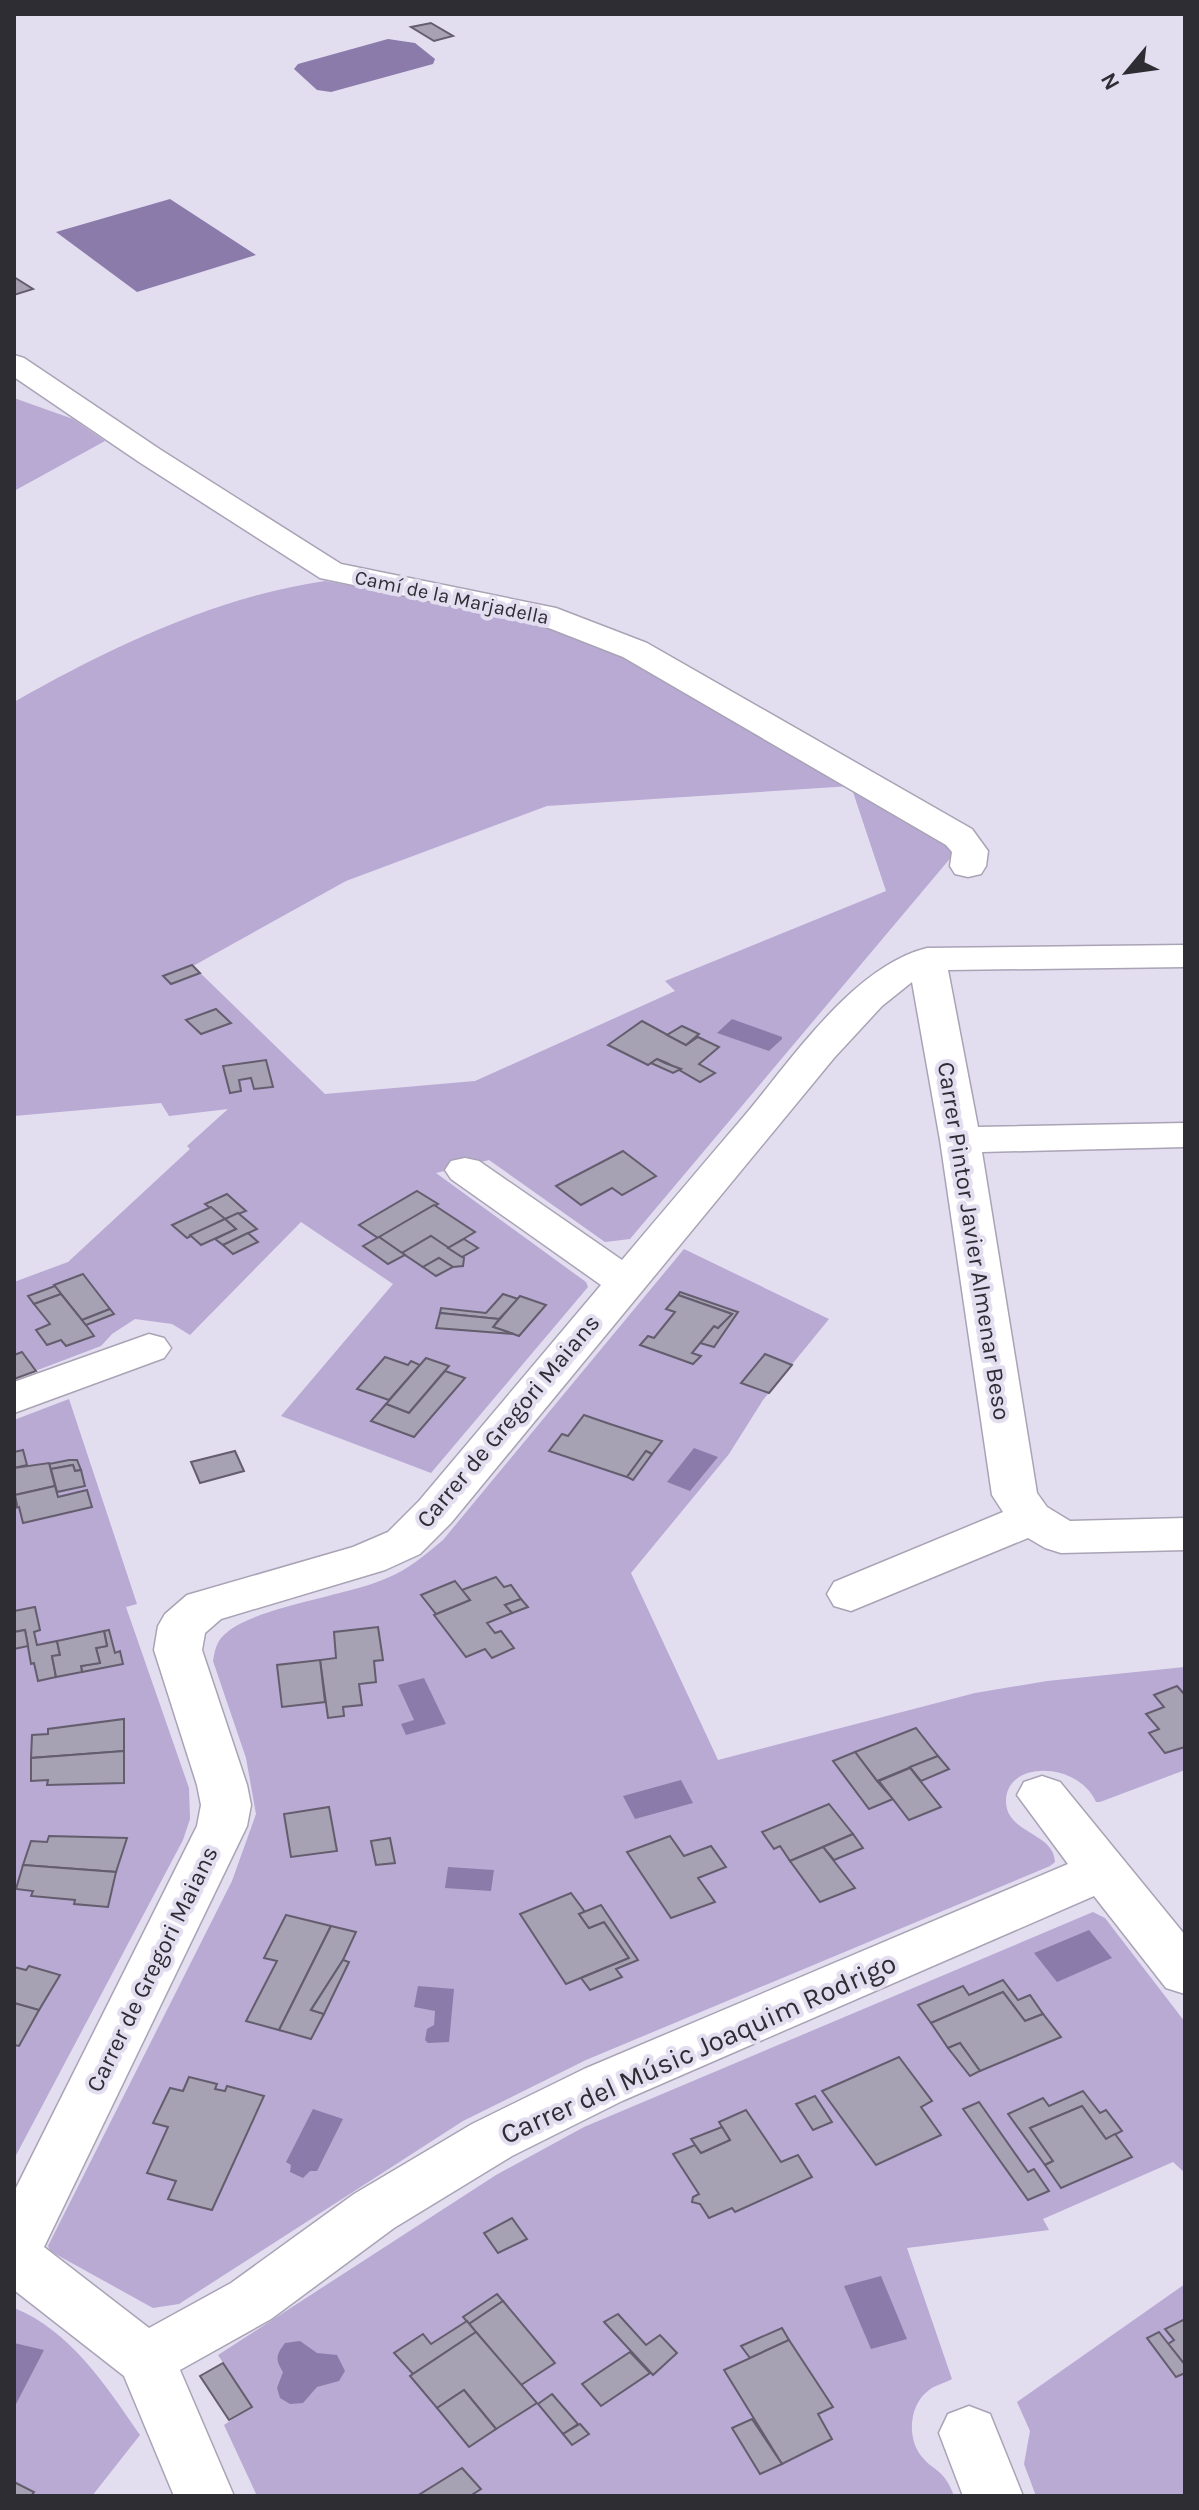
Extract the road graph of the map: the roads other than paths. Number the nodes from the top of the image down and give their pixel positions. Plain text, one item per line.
1 (14, 364) edge
2 (968, 866) dead end
3 (1185, 956) edge
4 (915, 964) junction
5 (1185, 1135) edge
6 (960, 1140) junction
7 (465, 1170) dead end
8 (624, 1281) junction
9 (149, 1348) dead end
10 (14, 1398) edge
11 (1031, 1518) junction
12 (1185, 1534) edge
13 (851, 1594) dead end
14 (1042, 1795) dead end
15 (1104, 1870) junction
16 (1185, 1973) edge
17 (14, 2250) edge
18 (14, 2257) edge
19 (146, 2359) junction
20 (969, 2433) dead end
21 (204, 2496) edge
22 (993, 2496) edge

1 - 2 street, Camí de la Marjadella
3 - 4 street
4 - 6 street, Carrer Pintor Javier Almenar Beso
4 - 8 street, Carrer de Gregori Maians
5 - 6 street
6 - 11 street, Carrer Pintor Javier Almenar Beso
7 - 8 street
8 - 17 street, Carrer de Gregori Maians
9 - 10 street
11 - 12 street
11 - 13 street
14 - 15 street
15 - 16 street
15 - 19 street, Carrer del Músic Joaquim Rodrigo
18 - 19 street
19 - 21 street
20 - 22 street

